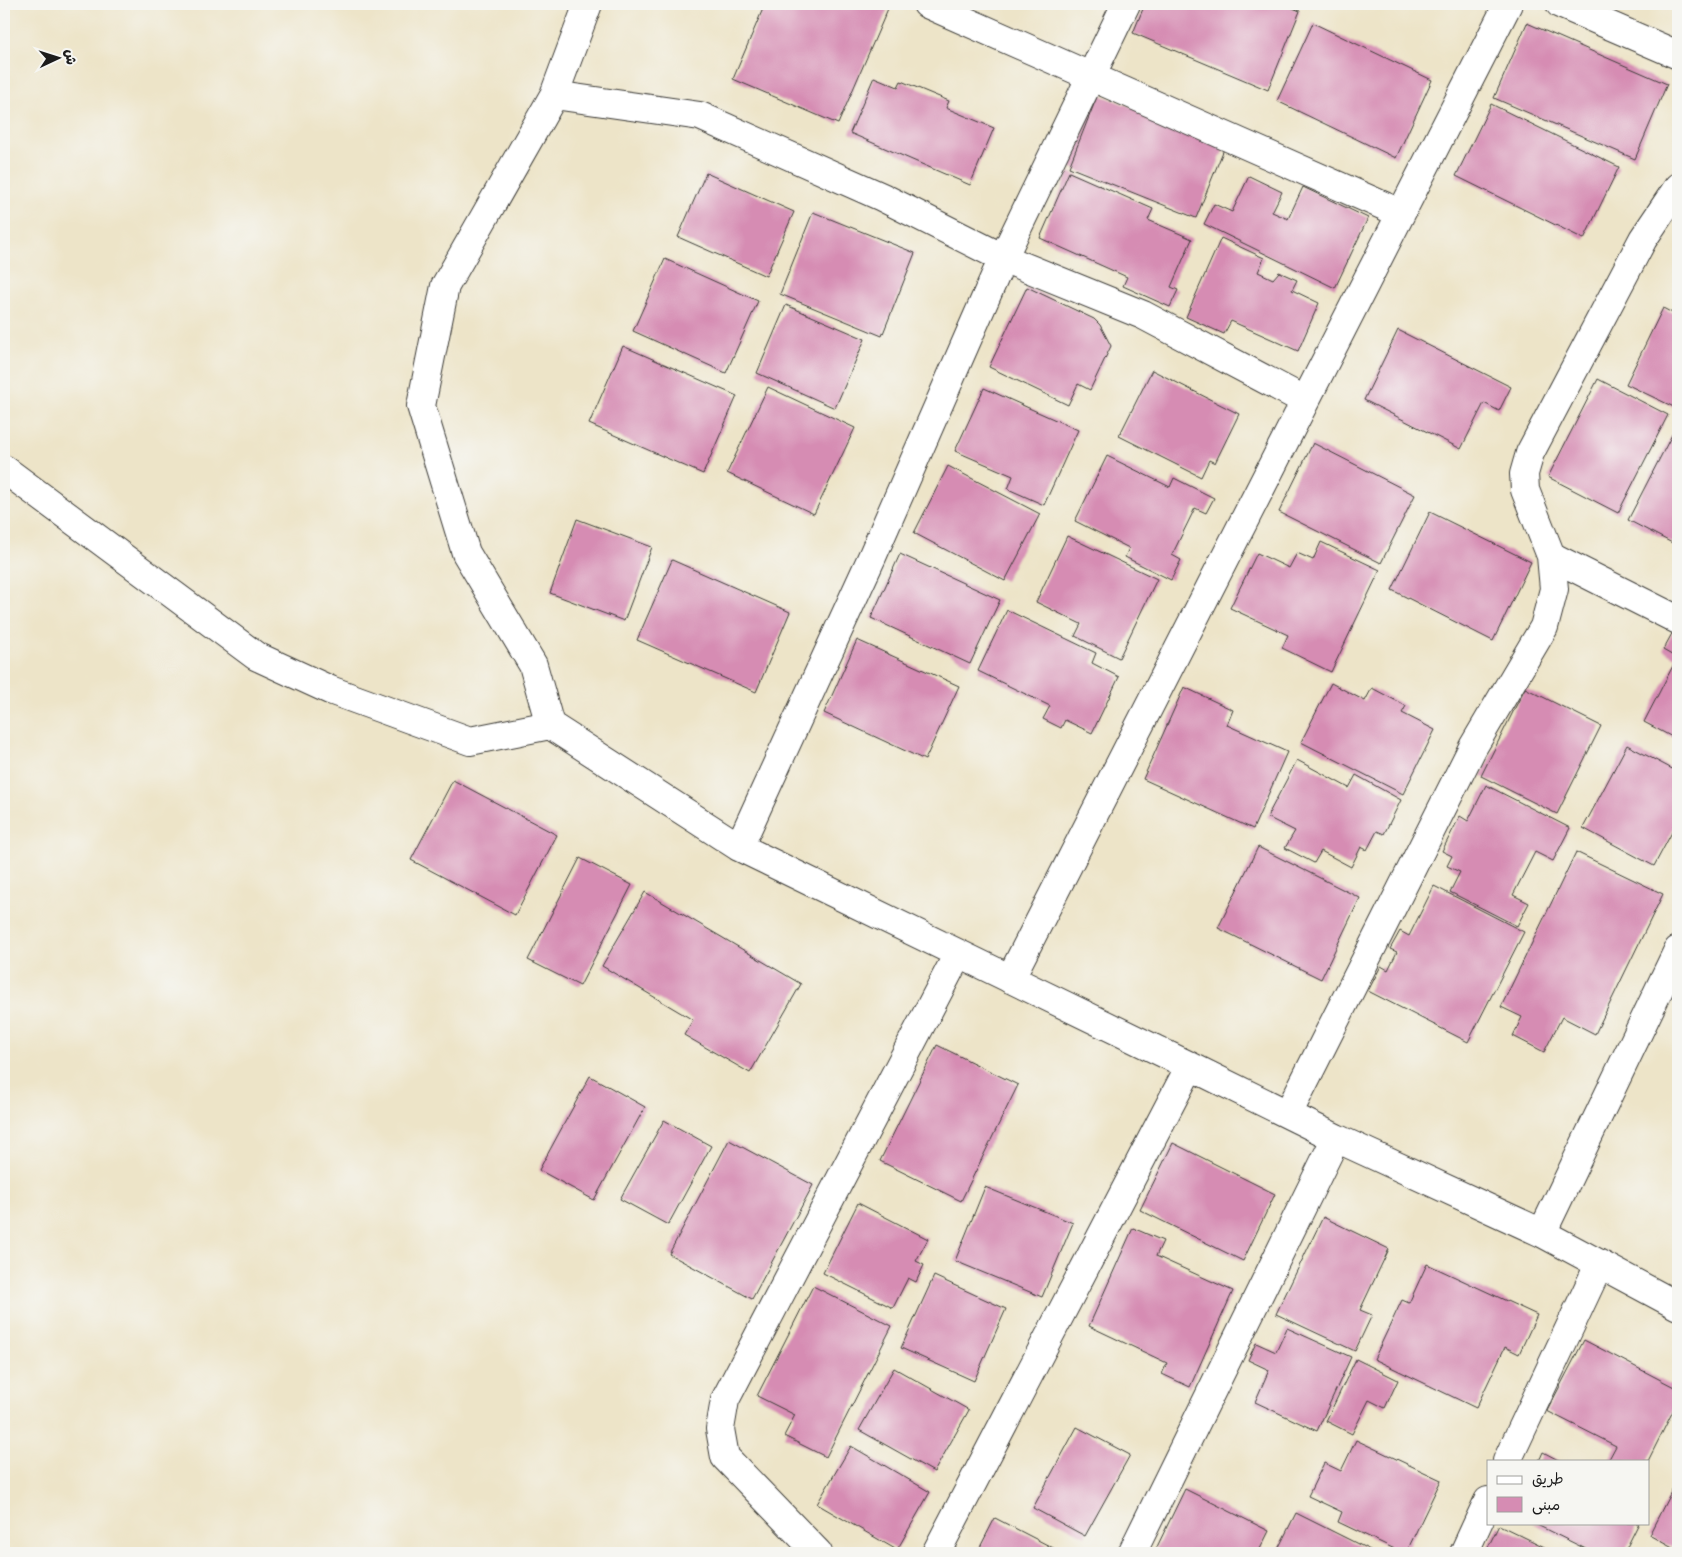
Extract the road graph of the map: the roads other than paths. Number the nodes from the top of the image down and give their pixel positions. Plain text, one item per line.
1 (588, 4) edge
2 (927, 4) edge
3 (1126, 4) edge
4 (1508, 4) edge
5 (1560, 4) edge
6 (1678, 55) edge
7 (1091, 76) junction
8 (554, 94) junction
9 (1678, 187) edge
10 (1400, 213) junction
11 (1003, 258) junction
12 (1304, 400) junction
13 (4, 469) edge
14 (1551, 556) junction
15 (1678, 620) edge
16 (550, 725) junction
17 (739, 847) junction
18 (1678, 950) edge
19 (958, 954) junction
20 (1010, 979) junction
21 (1190, 1066) junction
22 (1288, 1114) junction
23 (1336, 1138) junction
24 (1542, 1233) junction
25 (1599, 1265) junction
26 (1678, 1306) edge
27 (1507, 1460) edge
28 (1487, 1503) edge
29 (818, 1553) edge
30 (936, 1553) edge
31 (1132, 1553) edge
32 (1464, 1553) edge

1 - 8 street
2 - 7 street
3 - 7 street
4 - 10 street
5 - 6 street
7 - 10 street
7 - 11 street
8 - 11 street
8 - 16 street
9 - 14 street
10 - 12 street
11 - 12 street
11 - 17 street
12 - 20 street
13 - 16 street
14 - 15 street
14 - 22 street
16 - 17 street
17 - 19 street
18 - 24 street
19 - 20 street
19 - 29 street
20 - 21 street
21 - 22 street
21 - 30 street
22 - 23 street
23 - 24 street
23 - 31 street
24 - 25 street
25 - 26 street
25 - 27 street
28 - 32 street

